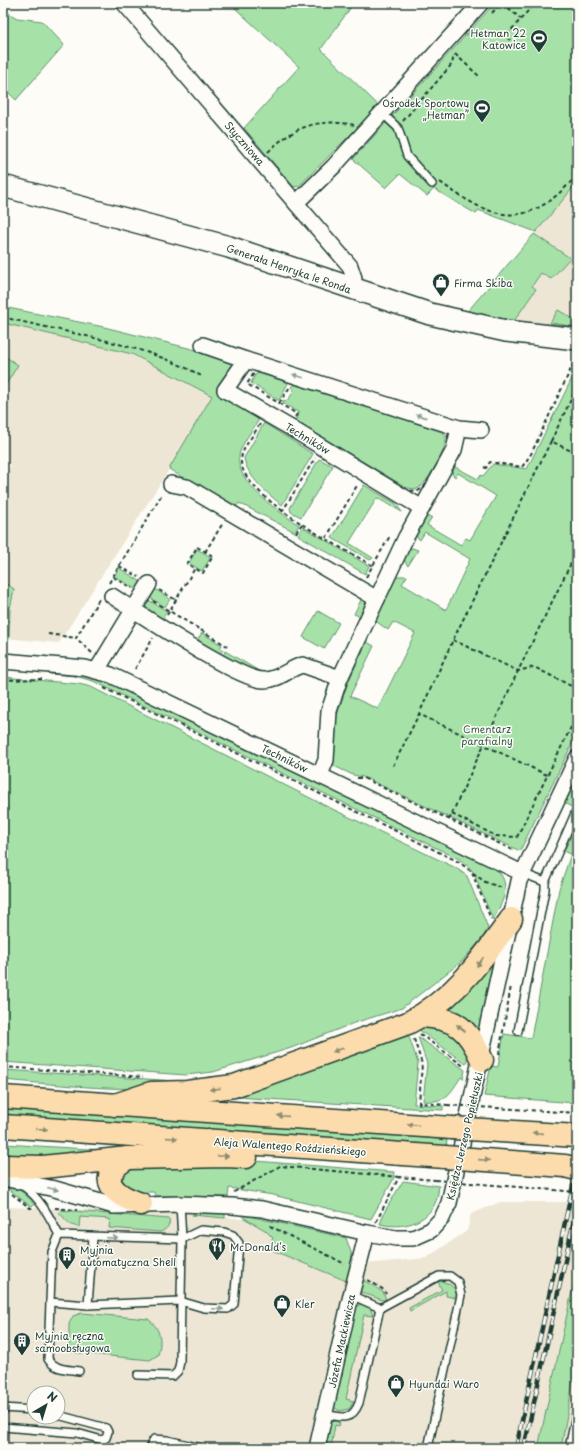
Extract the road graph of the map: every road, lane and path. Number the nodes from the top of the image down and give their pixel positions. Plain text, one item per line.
1 (124, 3) edge
2 (502, 3) edge
3 (536, 3) edge
4 (541, 7) dead end
5 (486, 9) edge
6 (521, 19) junction
7 (510, 40) dead end
8 (460, 49) dead end
9 (455, 54) junction
10 (479, 76) dead end
11 (382, 113) junction
12 (361, 126) dead end
13 (398, 128) junction
14 (264, 156) dead end
15 (577, 175) edge
16 (432, 184) joint
17 (3, 186) edge
18 (296, 203) junction
19 (351, 288) junction
20 (3, 317) edge
21 (577, 339) edge
22 (203, 345) dead end
23 (577, 356) edge
24 (246, 360) junction
25 (203, 377) dead end
26 (293, 381) junction
27 (577, 387) edge
28 (279, 403) junction
29 (262, 420) dead end
30 (459, 428) junction
31 (481, 430) dead end
32 (550, 441) junction
33 (318, 454) dead end
34 (577, 454) edge
35 (484, 467) dead end
36 (360, 480) dead end
37 (167, 487) joint
38 (422, 508) junction
39 (282, 512) junction
40 (302, 524) junction
41 (296, 533) dead end
42 (392, 533) dead end
43 (326, 538) junction
44 (197, 547) joint
45 (577, 551) edge
46 (372, 566) junction
47 (113, 577) junction
48 (359, 588) junction
49 (146, 589) junction
50 (107, 592) junction
51 (377, 599) junction
52 (134, 609) junction
53 (48, 634) dead end
54 (76, 638) junction
55 (453, 640) junction
56 (227, 646) dead end
57 (92, 653) dead end
58 (3, 661) edge
59 (97, 670) junction
60 (518, 671) junction
61 (45, 678) dead end
62 (340, 678) junction
63 (3, 680) edge
64 (102, 687) dead end
65 (577, 688) edge
66 (419, 714) junction
67 (577, 715) edge
68 (484, 745) junction
69 (577, 758) edge
70 (393, 766) dead end
71 (320, 775) junction
72 (547, 775) junction
73 (352, 778) dead end
74 (577, 809) edge
75 (452, 814) junction
76 (449, 820) junction
77 (513, 850) dead end
78 (470, 871) junction
79 (522, 873) junction
80 (545, 882) junction
81 (518, 891) junction
82 (502, 922) junction
83 (419, 1024) junction
84 (518, 1031) dead end
85 (414, 1038) dead end
86 (475, 1064) junction
87 (3, 1067) edge
88 (146, 1077) dead end
89 (3, 1097) edge
90 (462, 1099) dead end
91 (115, 1105) junction
92 (460, 1106) dead end
93 (577, 1113) edge
94 (3, 1126) edge
95 (577, 1136) edge
96 (374, 1152) junction
97 (128, 1158) junction
98 (573, 1168) edge
99 (399, 1177) junction
100 (7, 1178) edge
101 (443, 1180) dead end
102 (441, 1188) dead end
103 (577, 1192) edge
104 (241, 1193) dead end
105 (233, 1199) junction
106 (141, 1204) junction
107 (180, 1204) junction
108 (45, 1207) junction
109 (82, 1211) dead end
110 (377, 1219) dead end
111 (268, 1225) dead end
112 (382, 1226) dead end
113 (371, 1229) junction
114 (59, 1235) junction
115 (93, 1237) junction
116 (182, 1239) junction
117 (356, 1272) junction
118 (351, 1295) junction
119 (180, 1301) junction
120 (50, 1302) junction
121 (391, 1303) junction
122 (88, 1304) junction
123 (380, 1308) junction
124 (79, 1371) dead end
125 (138, 1375) dead end
126 (3, 1408) edge
127 (26, 1409) edge
128 (577, 1410) edge
129 (325, 1414) junction
130 (66, 1417) edge
131 (576, 1422) edge
132 (3, 1427) edge
133 (149, 1448) edge
134 (202, 1448) edge
135 (317, 1448) edge
136 (428, 1448) edge
137 (569, 1448) edge

1 - 18 street, Styczniowa
2 - 5 path
2 - 6 path
3 - 4 path
3 - 6 path
5 - 11 street
6 - 7 path
8 - 9 path
9 - 10 path
9 - 13 path
11 - 13 lane
11 - 18 street
12 - 14 path
13 - 16 lane
15 - 16 path
17 - 19 street, Generała Henryka le Ronda
18 - 19 street, Styczniowa
19 - 21 street, Generała Henryka le Ronda
20 - 25 path
22 - 24 street
23 - 35 path
30 -> 24 street
24 - 38 street, Techników
26 - 28 path
26 - 28 path
26 - 28 path
27 - 32 path
29 - 39 path
30 - 31 street
30 - 38 street, Techników
32 - 34 path
32 - 55 path
33 - 39 path
36 - 43 path
37 - 47 path
37 - 48 street
38 - 51 street, Techników
39 - 40 path
40 - 41 path
40 - 43 path
42 - 46 path
43 - 46 path
44 - 44 path
45 - 60 path
46 - 48 path
47 - 49 path
47 - 50 path
48 - 51 street
49 - 52 street
49 - 56 path
50 - 52 street
50 - 54 path
51 - 62 street, Techników
52 - 59 street
52 - 62 street
53 - 54 path
54 - 57 path
55 - 60 path
55 - 66 path
58 - 59 street, Techników
59 - 71 street, Techników
60 - 65 path
60 - 68 path
61 - 63 path
62 - 71 street, Techników
64 - 78 path
66 - 68 path
66 - 70 path
67 - 72 path
68 - 72 path
68 - 75 path
69 - 79 street, Księdza Jerzego Popiełuszki
71 - 79 street, Techników
72 - 75 path
73 - 76 path
74 - 80 lane
75 - 76 path
76 - 77 path
78 - 81 path
78 - 82 path
79 - 80 lane
79 - 81 street, Księdza Jerzego Popiełuszki
80 - 84 lane
81 - 82 street, Księdza Jerzego Popiełuszki
82 -> 83 highway
82 - 86 street, Księdza Jerzego Popiełuszki
83 - 86 path
86 -> 83 highway
83 -> 91 highway
85 - 93 path, bridge
86 - 113 street, Księdza Jerzego Popiełuszki
87 - 88 path
89 - 91 highway
90 - 92 path
95 -> 91 highway, bridge
94 -> 96 highway, Aleja Walentego Roździeńskiego
97 -> 96 highway
96 -> 98 highway, Aleja Walentego Roździeńskiego, bridge
97 - 100 highway
97 - 106 highway
99 - 103 path, bridge
99 - 105 path
99 - 110 path
100 -> 106 street
100 - 108 lane
100 - 108 path
101 - 102 path
104 - 105 path
105 - 107 street, Księdza Jerzego Popiełuszki
105 - 113 street, Księdza Jerzego Popiełuszki
106 - 107 street, Księdza Jerzego Popiełuszki
107 - 116 lane
108 - 109 path
108 - 114 lane
111 - 117 path
112 - 113 path
113 - 117 street, Józefa Mackiewicza
114 - 115 lane
114 - 120 lane
115 -> 116 lane
115 - 122 lane
116 - 119 lane
119 -> 116 lane
117 - 118 street, Józefa Mackiewicza
117 - 121 path
118 - 123 lane
118 - 129 street, Józefa Mackiewicza
119 - 122 lane
119 - 125 lane
120 - 122 lane
120 - 124 lane
121 - 123 lane
121 - 136 lane
123 - 129 lane
126 - 127 lane
128 - 131 lane
129 - 135 street, Józefa Mackiewicza
130 - 132 lane
131 - 137 lane
133 - 134 lane

